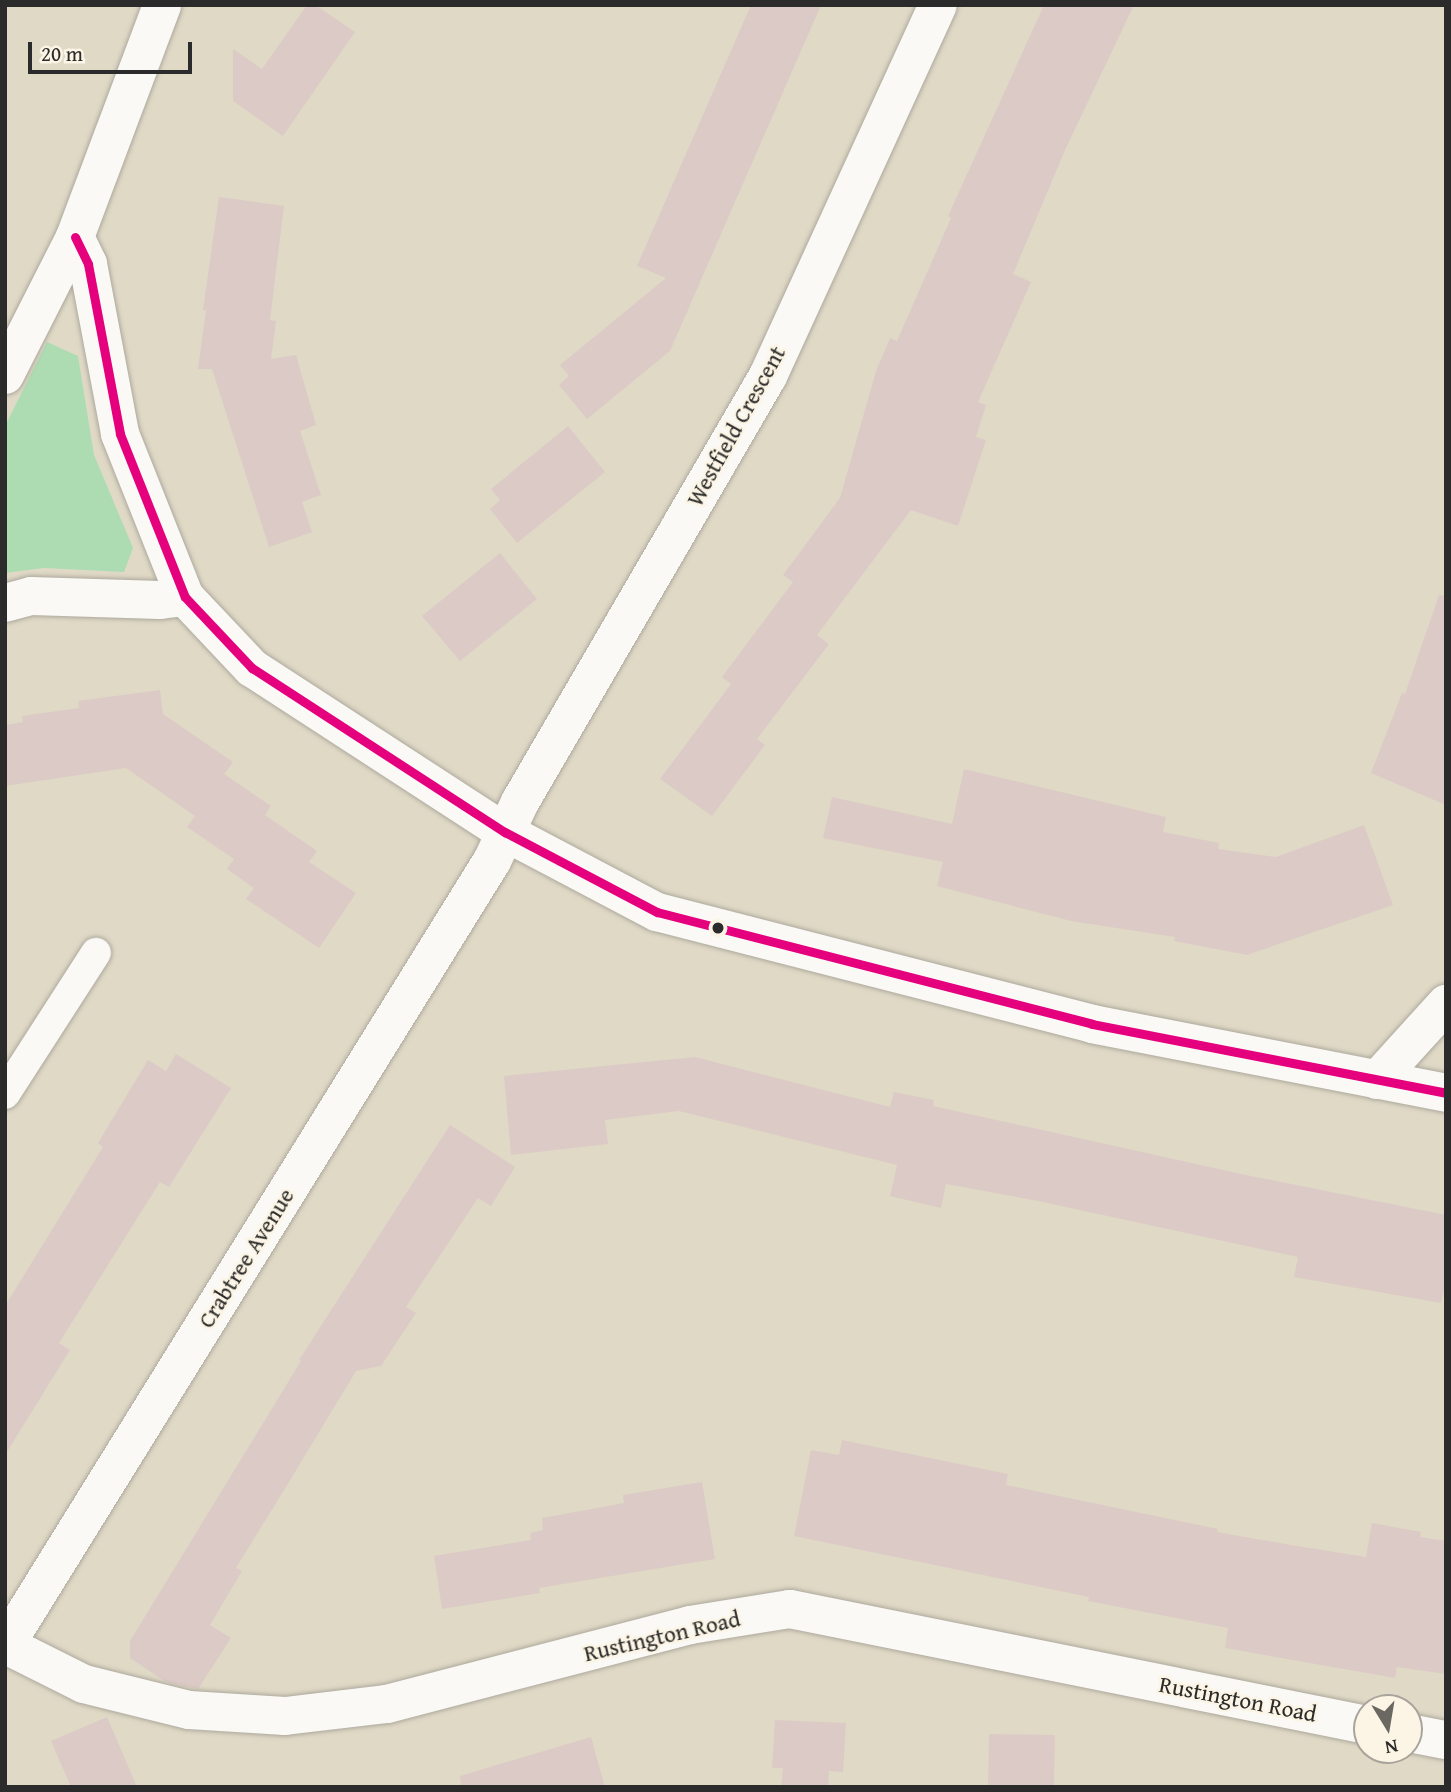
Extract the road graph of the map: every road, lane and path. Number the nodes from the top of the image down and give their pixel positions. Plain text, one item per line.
1 (162, 5) edge
2 (938, 5) edge
3 (75, 237) junction
4 (5, 375) edge
5 (185, 597) junction
6 (5, 603) edge
7 (505, 832) junction
8 (96, 953) dead end
9 (1446, 1004) edge
10 (1377, 1080) junction
11 (1446, 1093) edge
12 (5, 1094) edge
13 (5, 1645) edge
14 (1353, 1722) edge
15 (1423, 1736) edge
16 (1446, 1741) edge

1 - 3 street
2 - 7 street, Westfield Crescent
3 - 4 street
3 - 5 street
5 - 6 street
5 - 7 street
7 - 10 street
7 - 13 street, Crabtree Avenue
8 - 12 lane
9 - 10 street
10 - 11 street
13 - 14 street, Rustington Road
15 - 16 street

